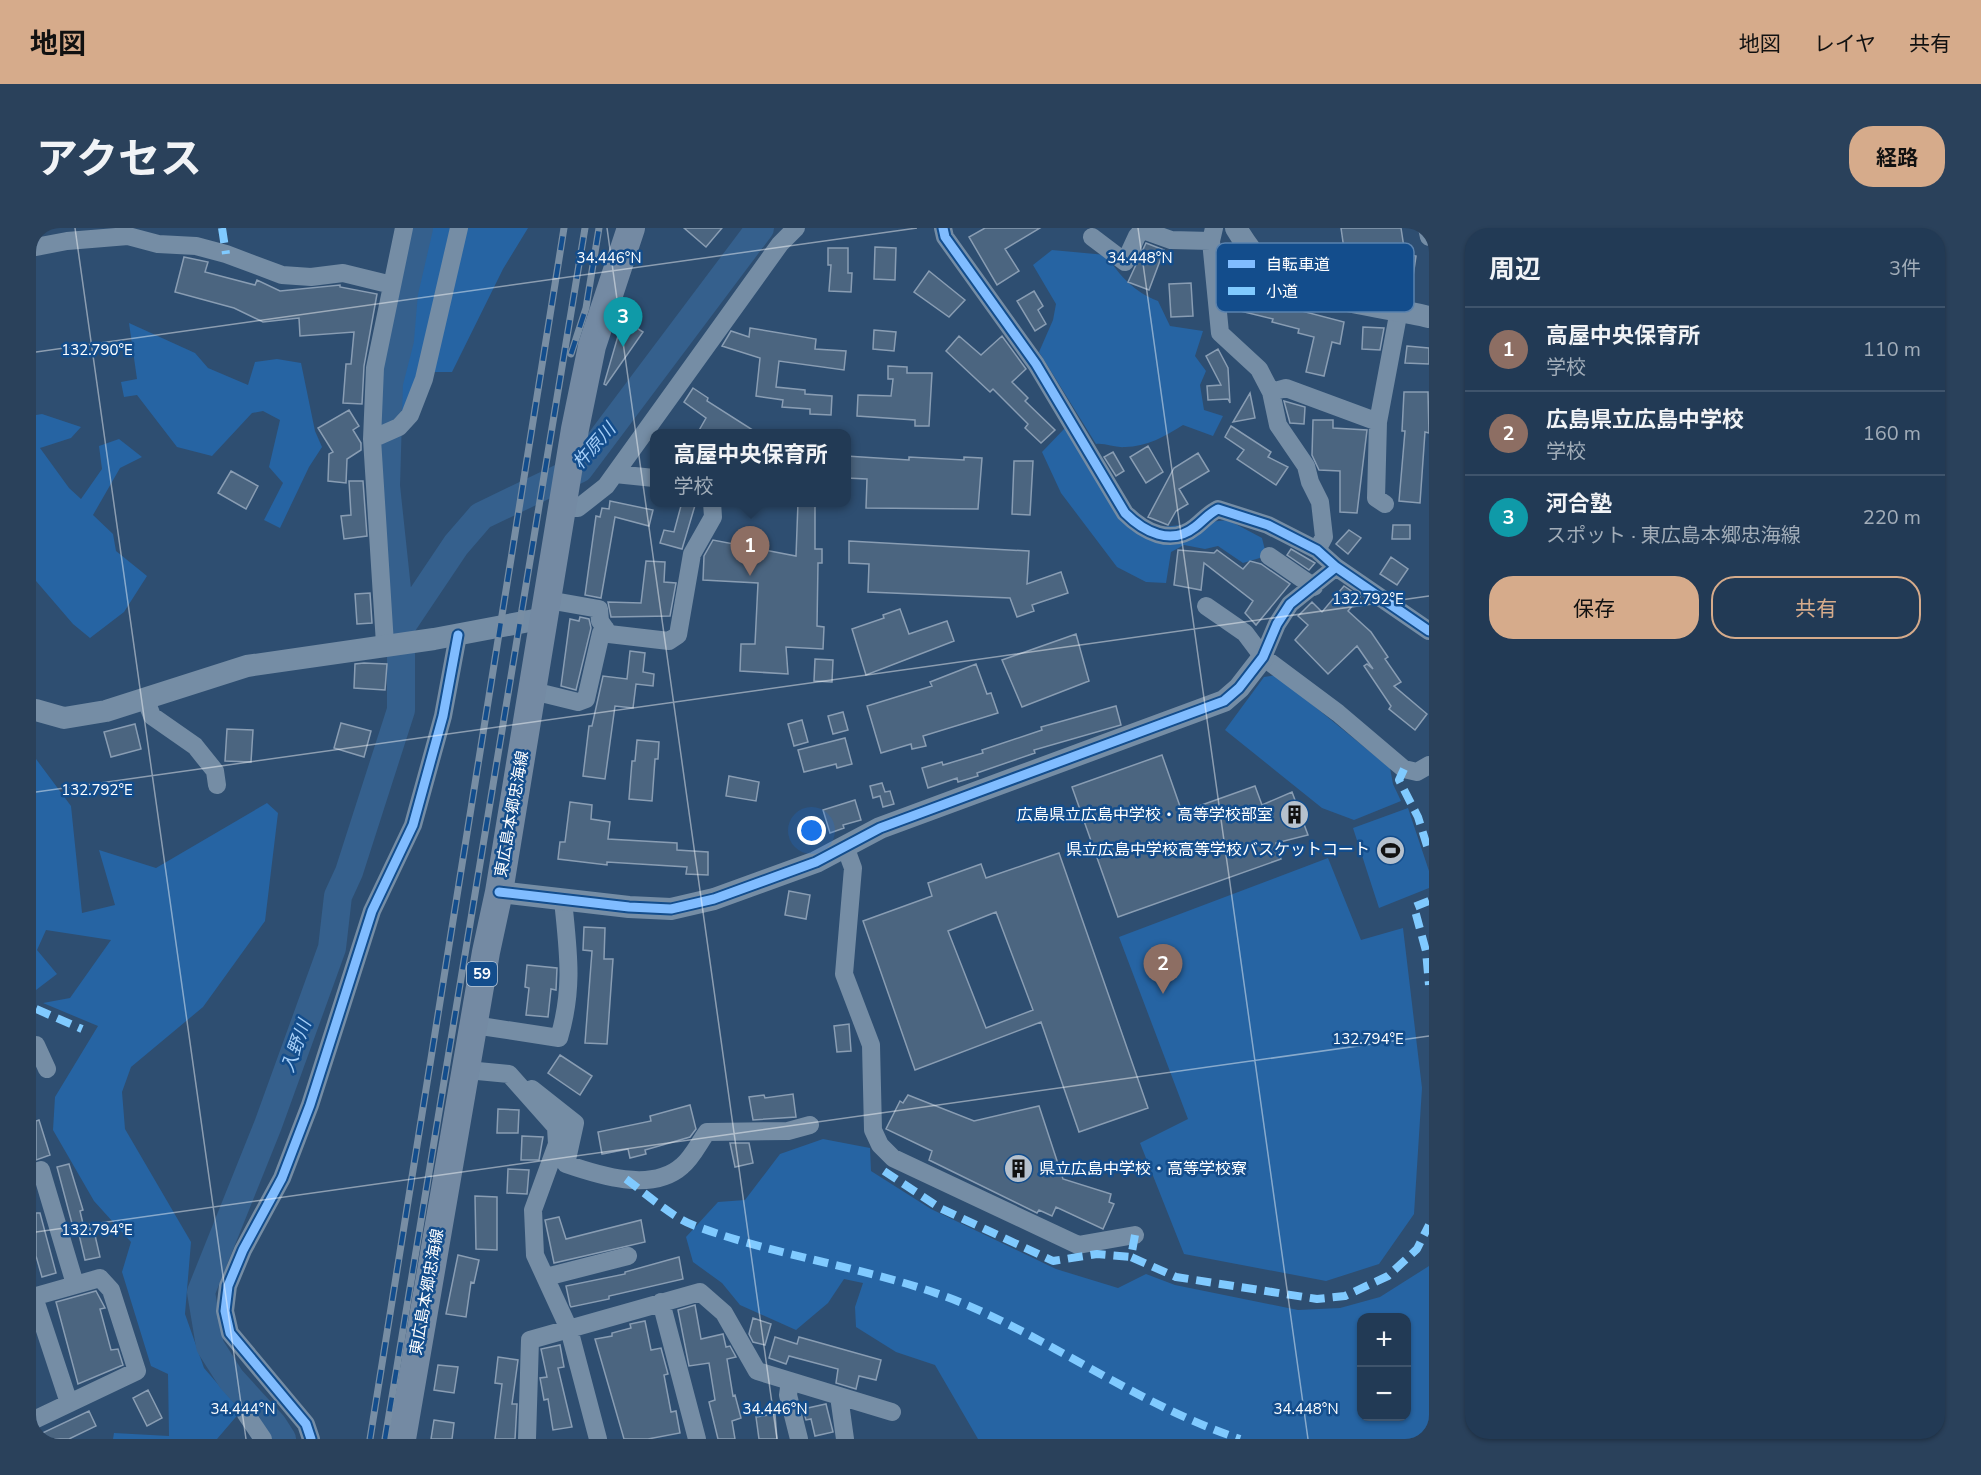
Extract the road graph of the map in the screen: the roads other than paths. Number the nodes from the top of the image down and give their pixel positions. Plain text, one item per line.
1 (404, 228) edge
2 (459, 228) edge
3 (631, 228) edge
4 (796, 228) edge
5 (943, 228) edge
6 (1236, 228) edge
7 (1427, 228) edge
8 (126, 232) edge
9 (1213, 234) edge
10 (1092, 237) dead end
11 (1429, 237) edge
12 (1248, 243) edge
13 (36, 247) edge
14 (1216, 276) edge
15 (392, 285) junction
16 (1219, 312) edge
17 (1399, 312) edge
18 (1408, 312) edge
19 (1429, 317) edge
20 (1271, 392) junction
21 (1378, 422) junction
22 (375, 438) junction
23 (615, 474) junction
24 (650, 478) edge
25 (1385, 504) dead end
26 (712, 507) edge
27 (563, 508) junction
28 (1317, 550) junction
29 (1269, 556) dead end
30 (1336, 567) junction
31 (1314, 587) junction
32 (1206, 606) dead end
33 (547, 609) junction
34 (605, 628) junction
35 (1429, 631) edge
36 (458, 635) junction
37 (385, 644) junction
38 (1263, 657) junction
39 (533, 691) junction
40 (145, 698) junction
41 (36, 710) edge
42 (1429, 765) edge
43 (217, 785) dead end
44 (845, 846) junction
45 (499, 891) junction
46 (563, 900) junction
47 (474, 1025) junction
48 (36, 1045) edge
49 (47, 1069) dead end
50 (467, 1070) junction
51 (540, 1100) junction
52 (810, 1125) dead end
53 (36, 1172) edge
54 (1135, 1235) dead end
55 (628, 1256) dead end
56 (546, 1277) junction
57 (75, 1284) junction
58 (36, 1296) edge
59 (661, 1302) junction
60 (36, 1303) edge
61 (569, 1329) junction
62 (790, 1381) junction
63 (839, 1396) junction
64 (69, 1403) junction
65 (892, 1412) dead end
66 (246, 1414) dead end
67 (36, 1419) edge
68 (263, 1439) edge
69 (311, 1439) edge
70 (402, 1439) edge
71 (527, 1439) edge
72 (598, 1439) edge
73 (697, 1439) edge
74 (798, 1439) edge
75 (845, 1439) edge

1 - 15 street
2 - 22 street
3 - 27 main road, 東広島本郷忠海線 / 59
4 - 23 street
5 - 28 street
6 - 12 street
7 - 11 street
8 - 13 street
8 - 15 street
9 - 10 street
9 - 14 street
15 - 22 street
16 - 20 street
17 - 21 street
18 - 19 street
20 - 21 street
20 - 28 street
21 - 25 street
22 - 37 street
23 - 24 street
23 - 27 street
26 - 34 street
27 - 33 main road, 東広島本郷忠海線 / 59
28 - 30 street
29 - 31 street
30 - 31 street
30 - 35 street
31 - 38 street
32 - 38 street
33 - 34 street
33 - 36 street
33 - 39 main road, 東広島本郷忠海線 / 59
34 - 39 street
36 - 37 street
36 - 69 street
37 - 40 street
38 - 42 street
38 - 44 street
39 - 45 main road, 東広島本郷忠海線 / 59
40 - 41 street
40 - 43 street
44 - 46 street
44 - 54 street
45 - 46 street
45 - 47 main road, 東広島本郷忠海線 / 59
46 - 47 street
47 - 50 main road, 東広島本郷忠海線 / 59
48 - 49 street
50 - 51 street
50 - 70 main road, 東広島本郷忠海線 / 59
51 - 52 street
51 - 56 street
53 - 57 street
55 - 56 street
56 - 61 street
57 - 58 street
57 - 64 street
59 - 61 street
59 - 62 street
59 - 73 street
60 - 64 street
61 - 71 street
61 - 72 street
62 - 63 street
62 - 74 street
63 - 65 street
63 - 75 street
64 - 67 street
66 - 68 street

